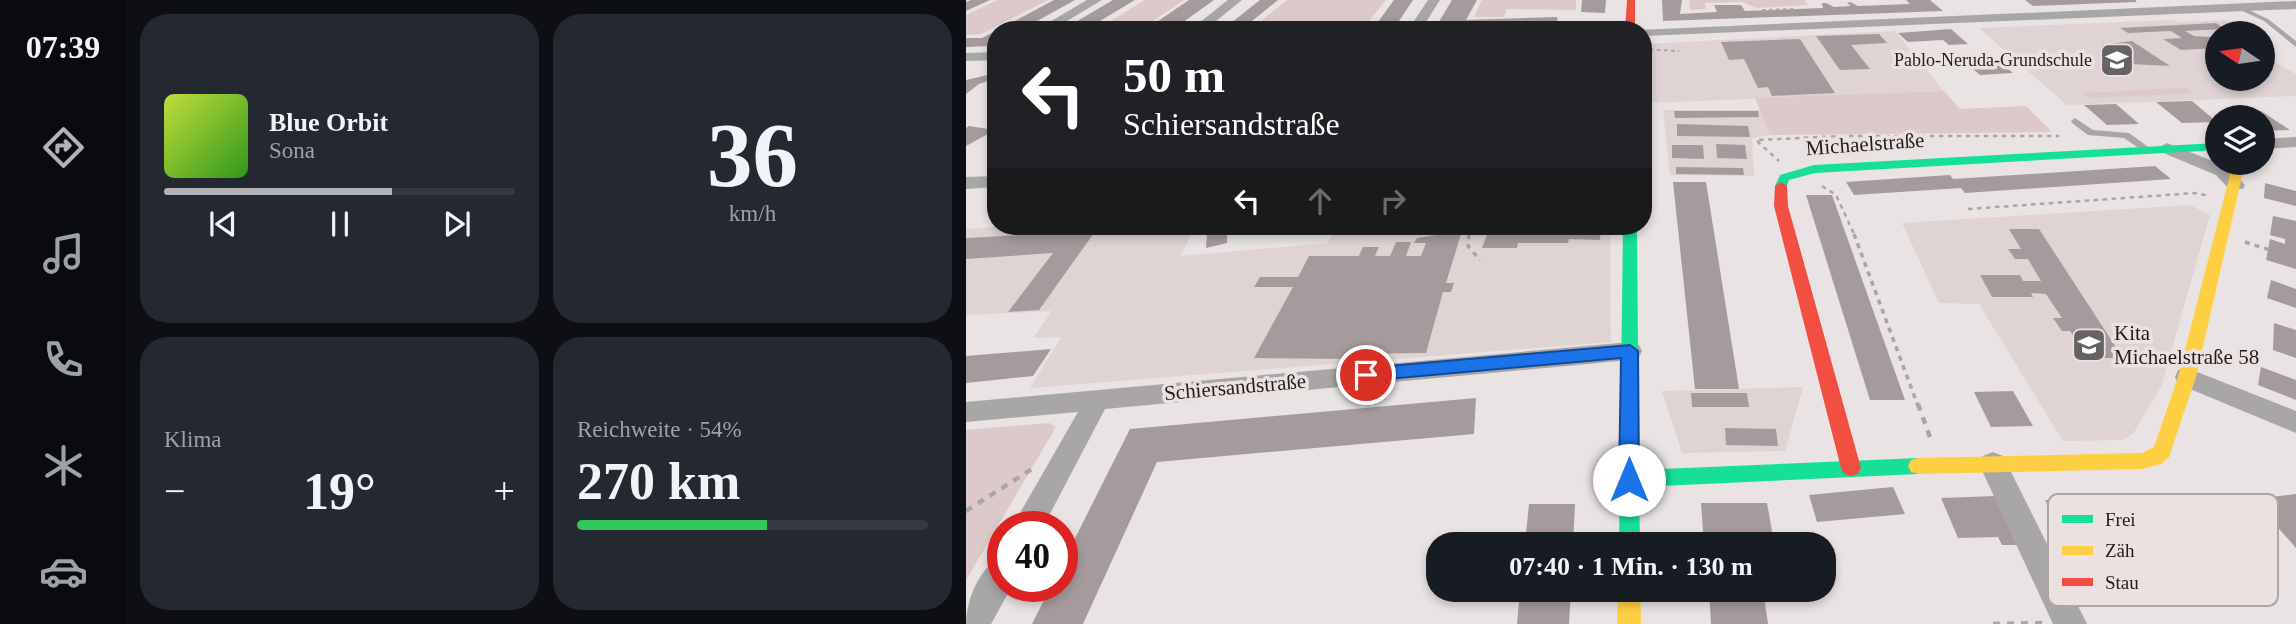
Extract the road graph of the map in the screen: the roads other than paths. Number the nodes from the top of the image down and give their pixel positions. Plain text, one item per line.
1 (1096, 0) edge
2 (1236, 0) edge
3 (1434, 0) edge
4 (1631, 0) edge
5 (2194, 0) edge
6 (2296, 5) edge
7 (1957, 8) dead end
8 (2238, 8) junction
9 (2211, 9) junction
10 (1970, 19) junction
11 (1058, 21) edge
12 (1208, 21) edge
13 (1421, 21) edge
14 (1630, 21) edge
15 (1652, 32) edge
16 (2296, 45) edge
17 (987, 56) edge
18 (966, 57) edge
19 (2075, 121) dead end
20 (2296, 142) edge
21 (2275, 143) edge
22 (2205, 146) edge
23 (2166, 148) junction
24 (2146, 149) junction
25 (2237, 175) edge
26 (987, 182) edge
27 (966, 183) edge
28 (2234, 193) junction
29 (1630, 235) edge
30 (1630, 351) junction
31 (2187, 377) junction
32 (1098, 399) junction
33 (966, 412) edge
34 (2296, 422) edge
35 (1993, 464) junction
36 (1851, 468) junction
37 (1629, 480) junction
38 (1036, 511) edge
39 (1629, 532) edge
40 (2048, 578) edge
41 (987, 599) edge
42 (1629, 602) edge
43 (2061, 606) edge
44 (973, 624) edge
45 (1629, 624) edge
46 (2070, 624) edge

1 - 11 street
2 - 12 street
3 - 13 street
4 - 14 street
5 - 9 street
6 - 8 street
7 - 10 street
8 - 9 street
8 - 16 lane
9 - 10 street
10 - 15 street
17 - 18 street
19 - 24 lane
20 - 21 street
22 - 23 street, Michaelstraße
23 - 24 street, Michaelstraße
23 - 28 street, Michaelstraße
24 - 36 street, Michaelstraße
25 - 28 street
26 - 27 street
28 - 31 street
29 - 30 street
30 - 32 street, Schiersandstraße
30 - 37 street
31 - 34 street
31 - 35 street
32 - 33 street, Schiersandstraße
32 - 38 street
35 - 36 street
35 - 40 street
36 - 37 street
37 - 39 street
41 - 44 street
42 - 45 street
43 - 46 street

